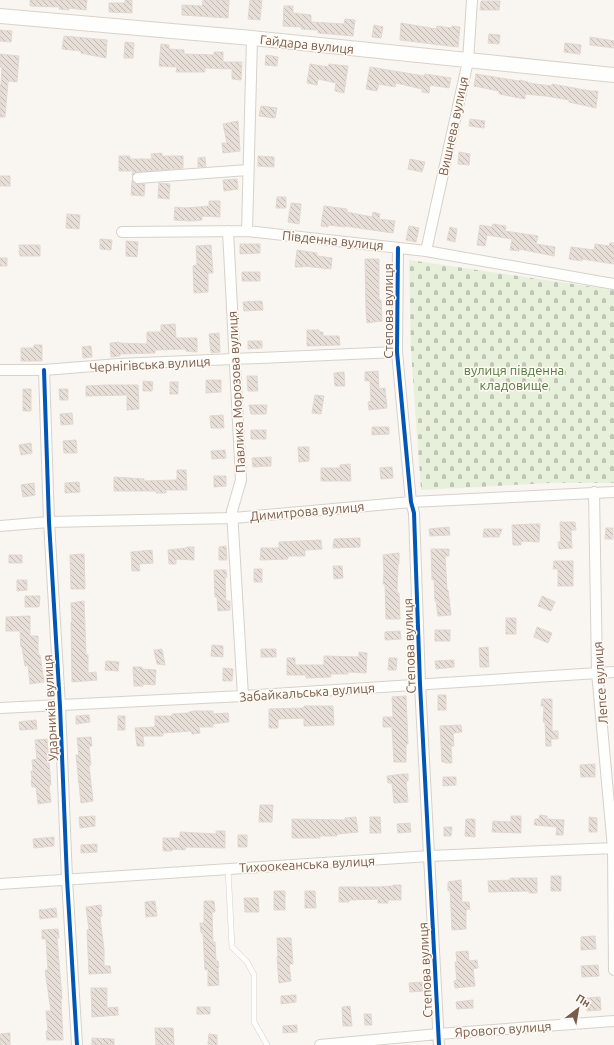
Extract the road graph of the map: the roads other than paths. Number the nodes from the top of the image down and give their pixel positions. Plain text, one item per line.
1 (472, 0) edge
2 (0, 16) edge
3 (252, 38) junction
4 (468, 61) junction
5 (614, 75) edge
6 (248, 170) junction
7 (138, 178) dead end
8 (228, 231) junction
9 (247, 231) junction
10 (122, 232) dead end
11 (398, 248) junction
12 (426, 251) junction
13 (614, 284) edge
14 (397, 352) junction
15 (234, 360) junction
16 (0, 370) edge
17 (44, 370) junction
18 (594, 492) junction
19 (614, 492) edge
20 (411, 502) junction
21 (233, 518) junction
22 (49, 522) junction
23 (0, 526) edge
24 (597, 672) junction
25 (614, 672) edge
26 (420, 684) junction
27 (243, 696) junction
28 (60, 706) junction
29 (0, 708) edge
30 (614, 848) edge
31 (430, 856) junction
32 (228, 868) junction
33 (67, 879) junction
34 (0, 884) edge
35 (614, 970) edge
36 (614, 1022) edge
37 (438, 1034) junction
38 (77, 1045) edge
39 (267, 1045) edge
40 (320, 1045) edge
41 (439, 1045) edge

1 - 4 street, Вишнева вулиця
2 - 3 street, Гайдара вулиця
3 - 4 street, Гайдара вулиця
3 - 6 street
4 - 5 street, Гайдара вулиця
4 - 12 street, Вишнева вулиця
6 - 7 street
6 - 9 street
8 - 9 street, Південна вулиця
8 - 10 street, Південна вулиця
8 - 15 street, Павлика Морозова вулиця
9 - 11 street, Південна вулиця
11 - 12 street, Південна вулиця
11 - 14 street, Степова вулиця
12 - 13 street, Південна вулиця
14 - 15 street, Чернігівська вулиця
14 - 20 street, Степова вулиця
15 - 17 street, Чернігівська вулиця
15 - 21 street, Павлика Морозова вулиця
16 - 17 street, Чернігівська вулиця
17 - 22 street, Ударників вулиця
18 - 19 street, Димитрова вулиця
18 - 20 street, Димитрова вулиця
18 - 24 street, Лепсе вулиця
20 - 21 street, Димитрова вулиця
20 - 26 street, Степова вулиця
21 - 22 street, Димитрова вулиця
21 - 27 street, Павлика Морозова вулиця
22 - 23 street, Димитрова вулиця
22 - 28 street, Ударників вулиця
24 - 25 street, Забайкальська вулиця
24 - 26 street, Забайкальська вулиця
24 - 30 street, Лепсе вулиця
26 - 27 street, Забайкальська вулиця
26 - 31 street, Степова вулиця
27 - 28 street, Забайкальська вулиця
28 - 29 street, Забайкальська вулиця
28 - 33 street, Ударників вулиця
30 - 31 street, Тихоокеанська вулиця
30 - 35 street, Лепсе вулиця
31 - 32 street, Тихоокеанська вулиця
31 - 37 street, Степова вулиця
32 - 33 street, Тихоокеанська вулиця
32 - 39 lane
33 - 34 street, Тихоокеанська вулиця
33 - 38 street, Ударників вулиця
36 - 37 street, Ярового вулиця
37 - 40 street, Ярового вулиця
37 - 41 street, Степова вулиця

